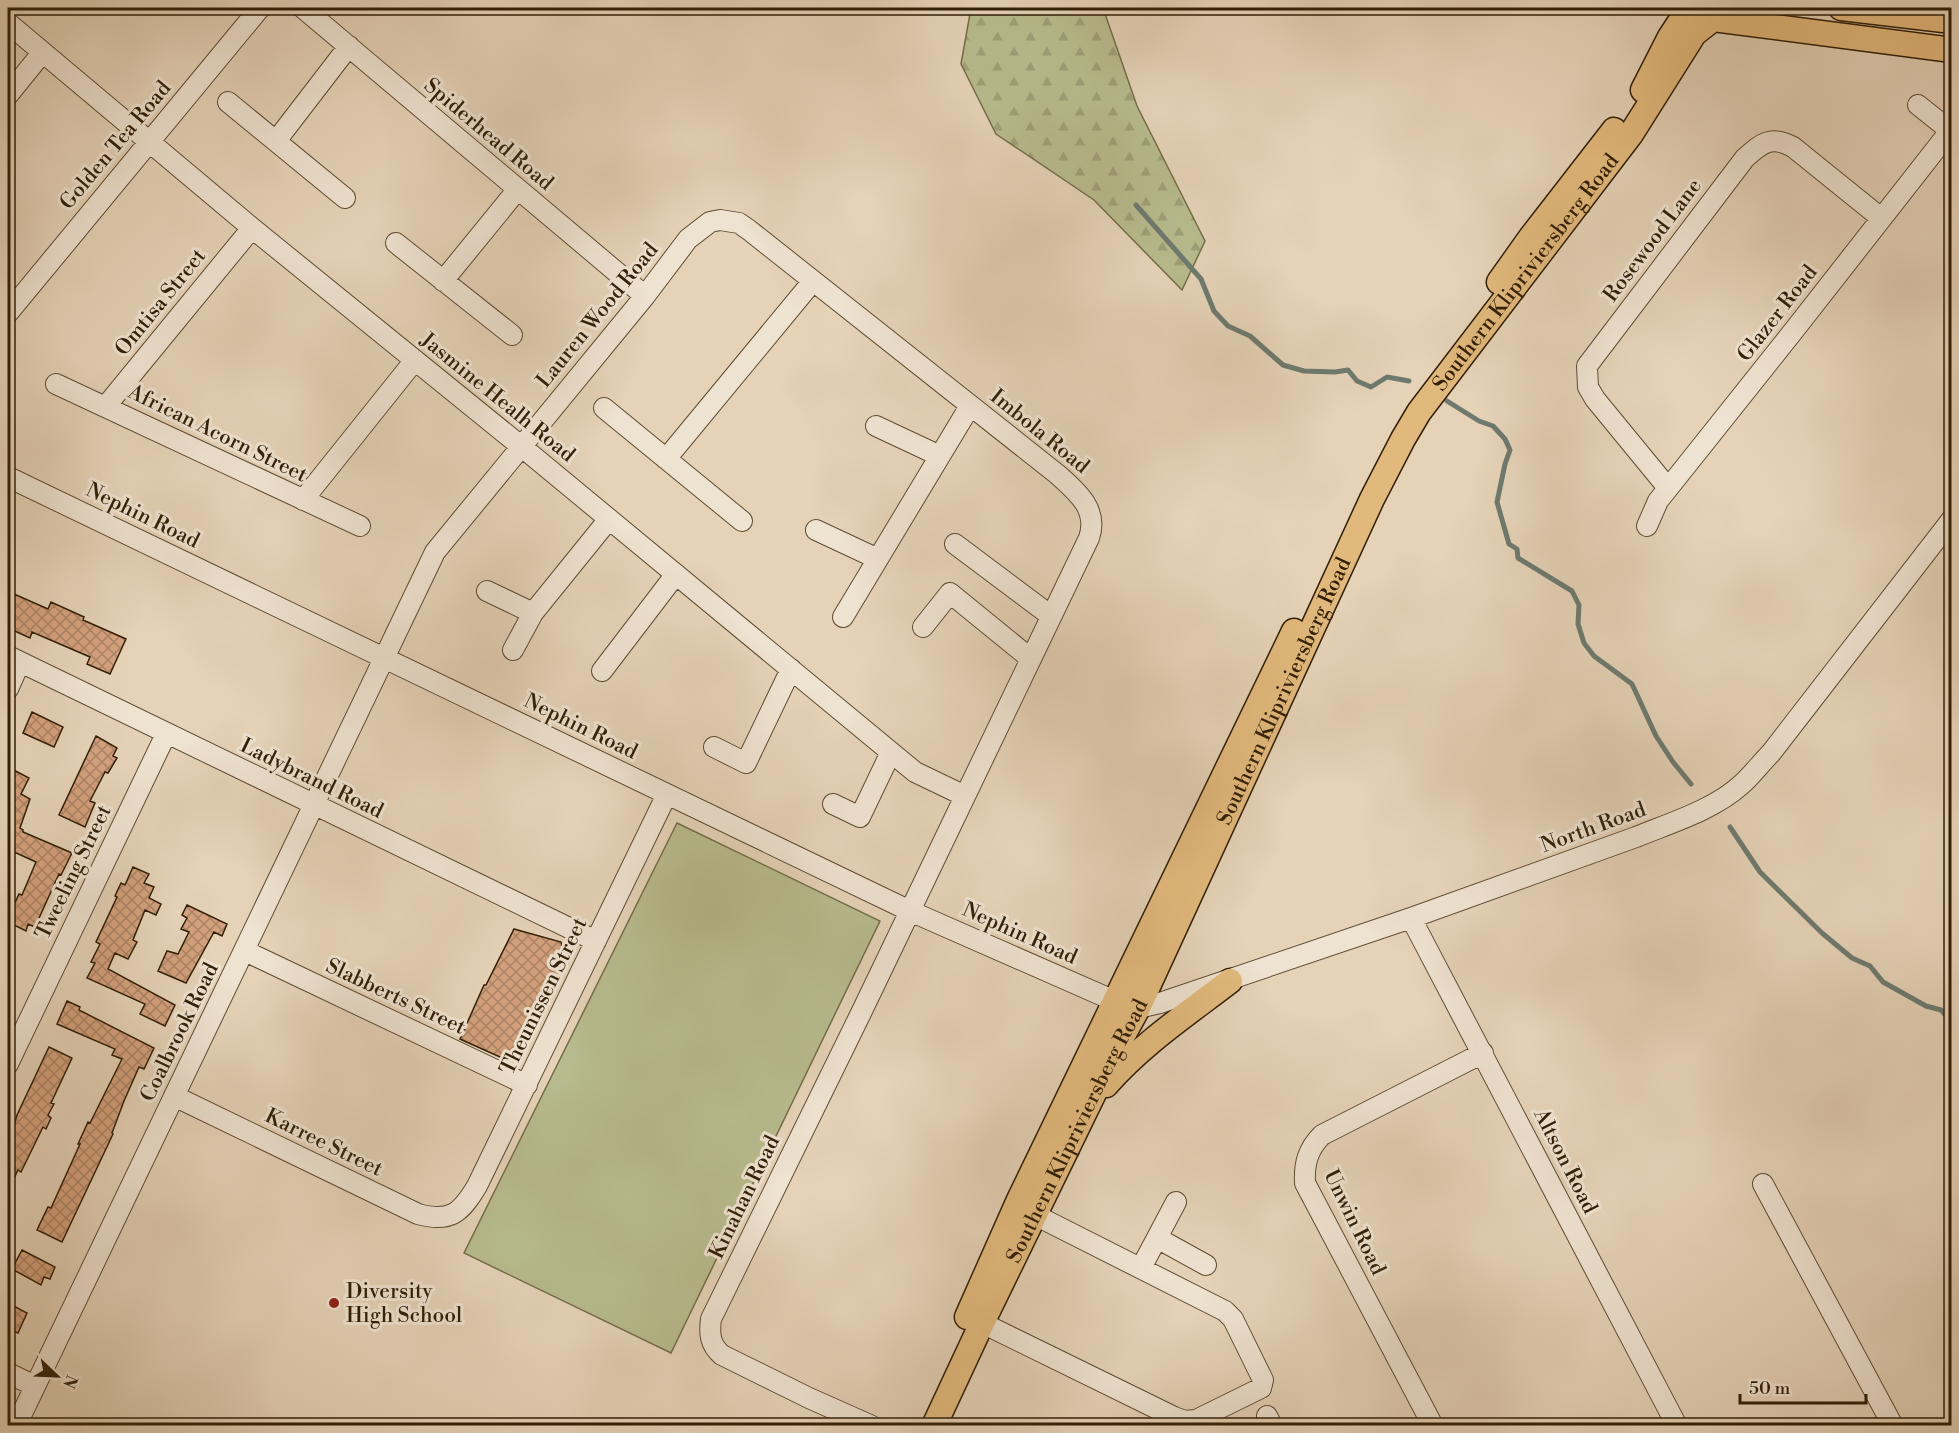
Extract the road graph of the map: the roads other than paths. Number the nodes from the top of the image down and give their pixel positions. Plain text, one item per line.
1 (260, 8) edge
2 (303, 8) edge
3 (1689, 8) edge
4 (1841, 8) edge
5 (1710, 13) edge
6 (1952, 21) edge
7 (8, 23) edge
8 (349, 46) junction
9 (1952, 50) edge
10 (42, 52) junction
11 (8, 95) edge
12 (228, 102) dead end
13 (1918, 105) dead end
14 (1951, 131) edge
15 (276, 141) junction
16 (150, 142) junction
17 (518, 189) junction
18 (345, 198) dead end
19 (1881, 218) junction
20 (252, 228) junction
21 (688, 239) joint
22 (396, 243) dead end
23 (443, 280) junction
24 (813, 281) junction
25 (645, 296) junction
26 (8, 313) edge
27 (512, 335) dead end
28 (415, 360) junction
29 (56, 384) dead end
30 (970, 405) junction
31 (106, 406) junction
32 (604, 408) dead end
33 (876, 426) dead end
34 (522, 447) junction
35 (940, 456) junction
36 (666, 459) junction
37 (8, 477) edge
38 (1668, 488) junction
39 (303, 500) junction
40 (609, 519) junction
41 (1950, 519) edge
42 (742, 521) dead end
43 (360, 526) dead end
44 (1647, 526) dead end
45 (816, 530) dead end
46 (955, 544) dead end
47 (878, 559) junction
48 (676, 574) junction
49 (487, 591) dead end
50 (533, 613) junction
51 (1051, 616) junction
52 (843, 617) dead end
53 (922, 627) dead end
54 (513, 650) dead end
55 (385, 658) junction
56 (14, 659) edge
57 (1031, 659) junction
58 (791, 669) junction
59 (602, 671) dead end
60 (8, 689) edge
61 (165, 734) junction
62 (714, 747) dead end
63 (891, 752) junction
64 (1246, 752) junction
65 (667, 794) junction
66 (965, 796) junction
67 (833, 804) dead end
68 (313, 805) junction
69 (910, 911) junction
70 (1412, 918) junction
71 (596, 940) junction
72 (245, 951) junction
73 (1230, 981) junction
74 (1128, 1005) junction
75 (1483, 1053) junction
76 (8, 1064) edge
77 (527, 1085) junction
78 (174, 1096) junction
79 (1085, 1114) junction
80 (1763, 1184) dead end
81 (1176, 1202) dead end
82 (455, 1214) joint
83 (1035, 1215) junction
84 (1157, 1238) junction
85 (1206, 1265) dead end
86 (1141, 1268) junction
87 (975, 1319) junction
88 (8, 1373) edge
89 (35, 1386) junction
90 (16, 1425) edge
91 (872, 1425) edge
92 (916, 1425) edge
93 (934, 1425) edge
94 (1433, 1425) edge
95 (1677, 1425) edge
96 (1893, 1425) edge

1 - 16 street, Golden Tea Road
2 - 8 street, Spiderhead Road
3 - 64 main road, Southern Klipriviersberg Road
4 - 6 main road
5 - 9 main road
5 - 64 main road, Southern Klipriviersberg Road
7 - 10 street, Jasmine Healh Road
8 - 15 street
8 - 17 street, Spiderhead Road
10 - 11 street
10 - 16 street, Jasmine Healh Road
12 - 15 street
13 - 14 street
14 - 19 street, Glazer Road
15 - 18 street
16 - 20 street, Jasmine Healh Road
16 - 26 street, Golden Tea Road
17 - 23 street
17 - 25 street, Spiderhead Road
19 - 38 street, Glazer Road
19 - 38 street, Rosewood Lane
20 - 28 street, Jasmine Healh Road
20 - 31 street, Omtisa Street
21 - 24 street, Imbola Road
21 - 25 street, Lauren Wood Road
22 - 23 street
23 - 27 street
24 - 30 street, Imbola Road
24 - 36 street
25 - 34 street, Lauren Wood Road
28 - 34 street, Jasmine Healh Road
28 - 39 street
29 - 31 street, African Acorn Street
30 - 35 street
30 - 51 street, Imbola Road
31 - 39 street, African Acorn Street
32 - 36 street
33 - 35 street
34 - 40 street, Jasmine Healh Road
34 - 55 street, Lauren Wood Road
35 - 47 street
36 - 42 street
37 - 55 street, Nephin Road
38 - 44 street, Glazer Road
39 - 43 street, African Acorn Street
40 - 48 street, Jasmine Healh Road
40 - 50 street
41 - 70 street, North Road
45 - 47 street
46 - 51 street
47 - 52 street
48 - 58 street, Jasmine Healh Road
48 - 59 street
49 - 50 street
50 - 54 street
51 - 57 street, Imbola Road
53 - 57 street
55 - 65 street, Nephin Road
55 - 68 street, Coalbrook Road
56 - 60 street
56 - 61 street, Ladybrand Road
57 - 66 street, Imbola Road
58 - 62 street
58 - 63 street, Jasmine Healh Road
61 - 68 street, Ladybrand Road
61 - 76 street, Tweeling Street
63 - 66 street, Jasmine Healh Road
63 - 67 street
64 - 74 main road, Southern Klipriviersberg Road
65 - 69 street, Nephin Road
65 - 71 street, Theunissen Street
66 - 69 street, Imbola Road
68 - 71 street, Ladybrand Road
68 - 72 street, Coalbrook Road
69 - 74 street, Nephin Road
69 - 91 street, Kinahan Road
70 - 73 street, North Road
70 - 75 street, Altson Road
71 - 77 street, Theunissen Street
72 - 77 street, Slabberts Street
72 - 78 street, Coalbrook Road
73 - 74 street, North Road
73 - 79 main road
74 - 79 main road, Southern Klipriviersberg Road
74 - 87 main road, Southern Klipriviersberg Road
75 - 94 street, Unwin Road
75 - 95 street, Altson Road
77 - 82 street, Theunissen Street
78 - 82 street, Karree Street
78 - 89 street, Coalbrook Road
79 - 83 main road, Southern Klipriviersberg Road
80 - 96 street
81 - 84 street
83 - 86 street
83 - 87 main road, Southern Klipriviersberg Road
84 - 85 street
84 - 86 street
86 - 87 street
87 - 92 main road, Southern Klipriviersberg Road
87 - 93 main road, Southern Klipriviersberg Road
88 - 89 street
89 - 90 street, Coalbrook Road

